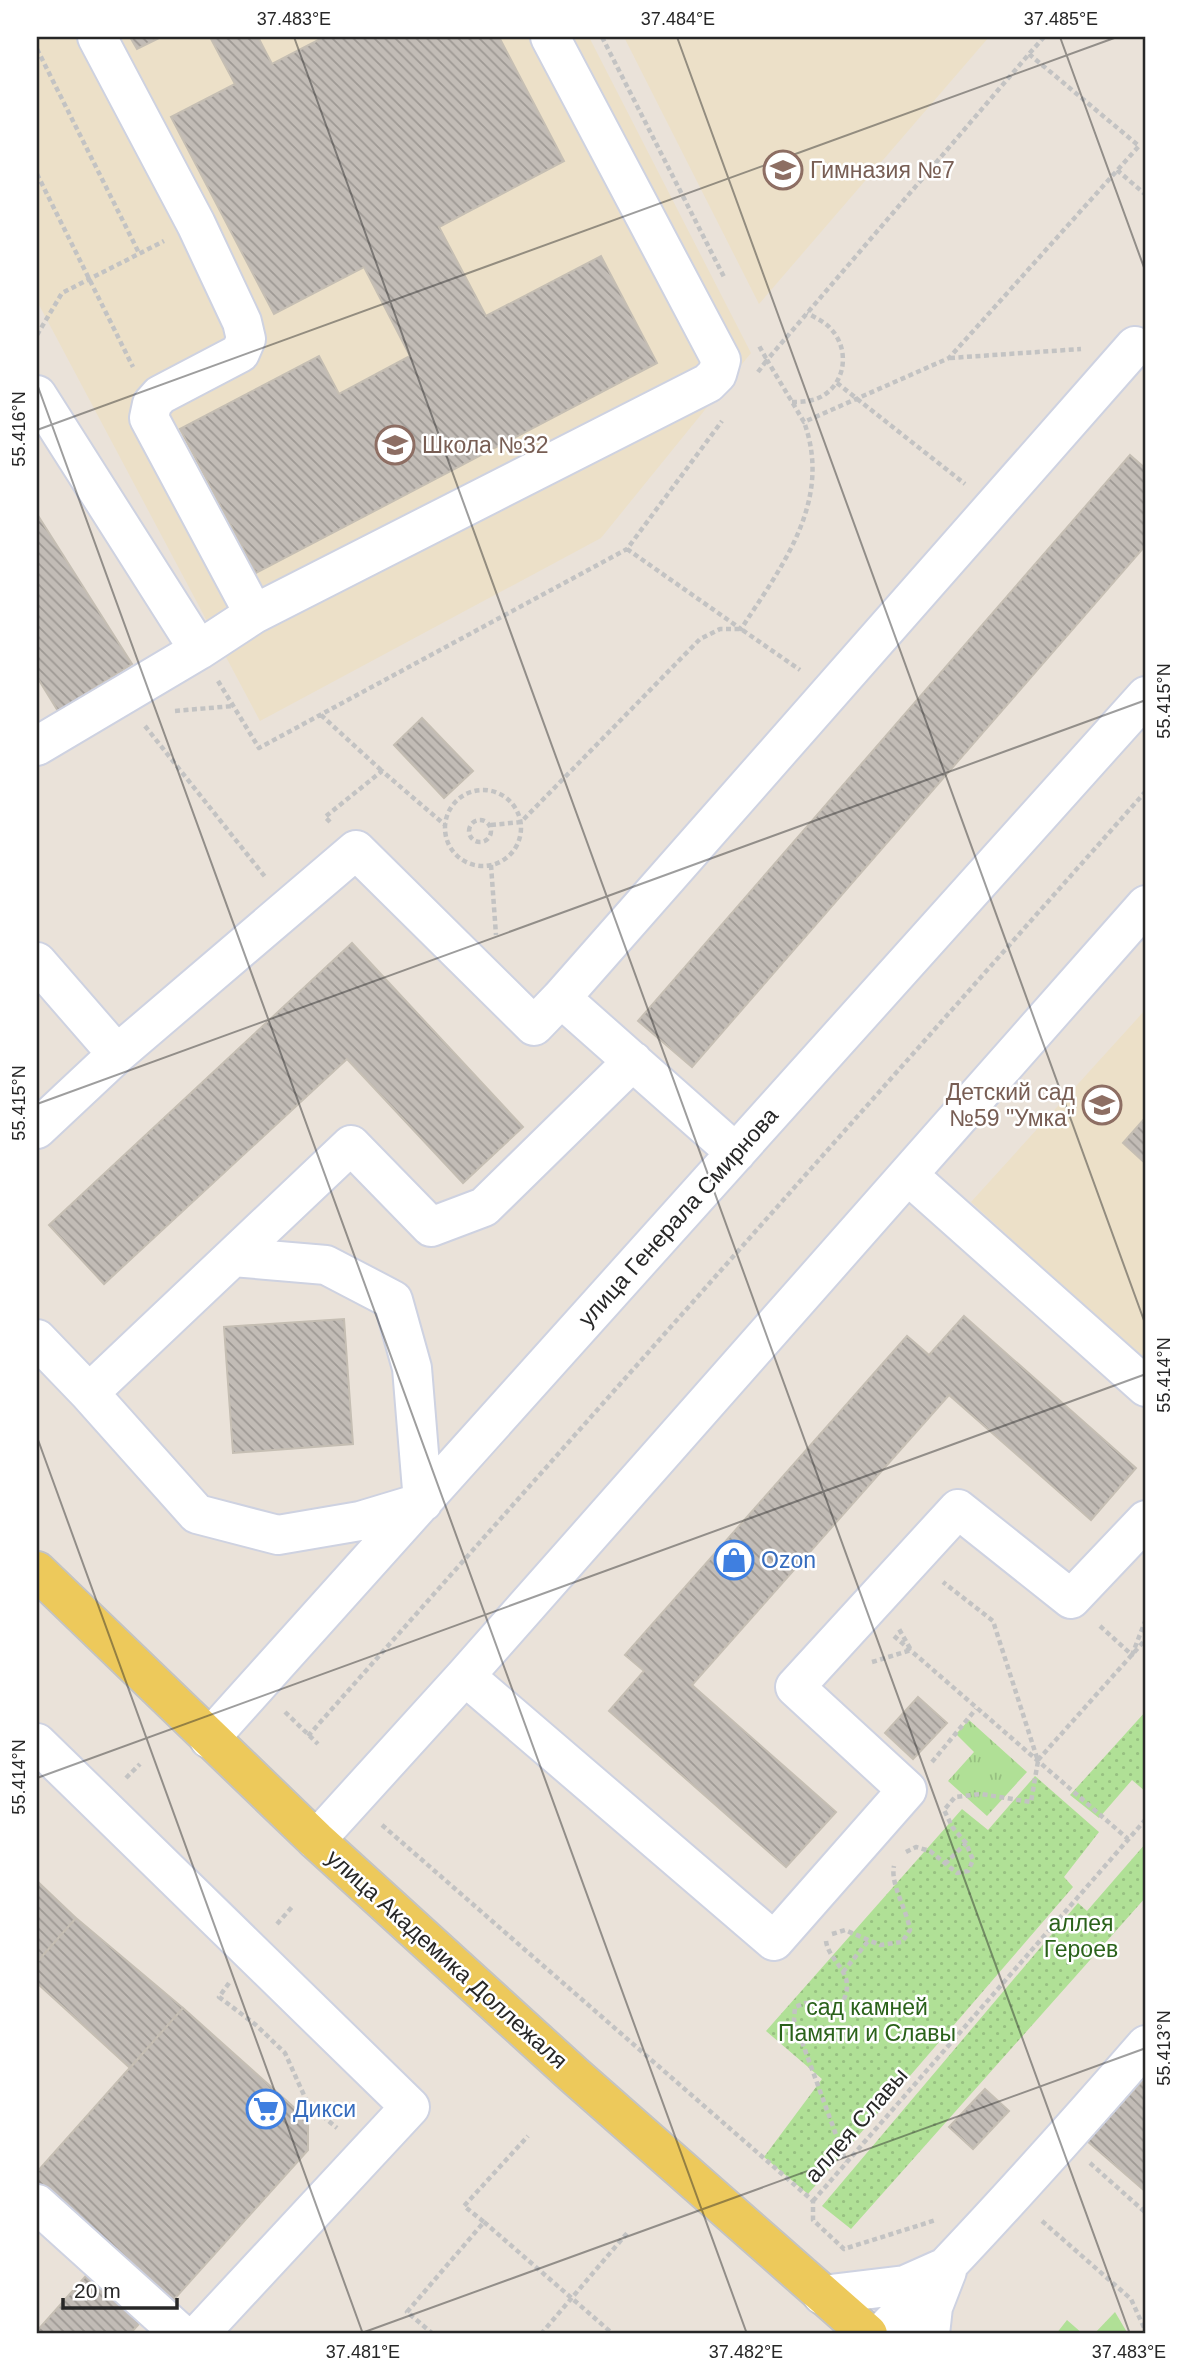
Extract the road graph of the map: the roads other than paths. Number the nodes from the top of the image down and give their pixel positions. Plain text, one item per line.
1 (97, 37) edge
2 (550, 37) edge
3 (1143, 345) edge
4 (37, 395) edge
5 (254, 614) junction
6 (199, 650) junction
7 (1146, 696) edge
8 (37, 746) edge
9 (1146, 905) edge
10 (37, 962) edge
11 (561, 998) junction
12 (117, 1054) junction
13 (633, 1061) junction
14 (37, 1129) edge
15 (736, 1153) junction
16 (908, 1175) junction
17 (233, 1257) junction
18 (37, 1339) edge
19 (1146, 1387) edge
20 (89, 1393) junction
21 (423, 1502) junction
22 (1146, 1520) edge
23 (37, 1571) edge
24 (464, 1676) junction
25 (209, 1738) junction
26 (37, 1743) edge
27 (316, 1840) junction
28 (1146, 2045) edge
29 (37, 2204) edge
30 (949, 2266) junction
31 (822, 2295) junction
32 (181, 2334) edge
33 (199, 2334) edge
34 (868, 2334) edge
35 (881, 2334) edge
36 (930, 2334) edge

1 - 5 street
2 - 5 street
3 - 11 street
4 - 6 street
5 - 6 street
6 - 8 street
7 - 15 street, улица Генерала Смирнова
9 - 16 street
10 - 12 street
11 - 12 street
11 - 13 street
12 - 14 street
13 - 15 street
13 - 17 street
15 - 21 street, улица Генерала Смирнова
16 - 19 street
16 - 24 street
17 - 20 street
17 - 21 street
18 - 20 street
20 - 21 street
21 - 25 street, улица Генерала Смирнова
22 - 24 street
23 - 25 main road, улица Академика Доллежаля
24 - 27 street
25 - 27 main road, улица Академика Доллежаля
26 - 33 street
27 - 31 main road, улица Академика Доллежаля
28 - 30 street
29 - 32 street
30 - 31 street
30 - 35 street
30 - 36 street
31 - 34 main road, улица Академика Доллежаля

